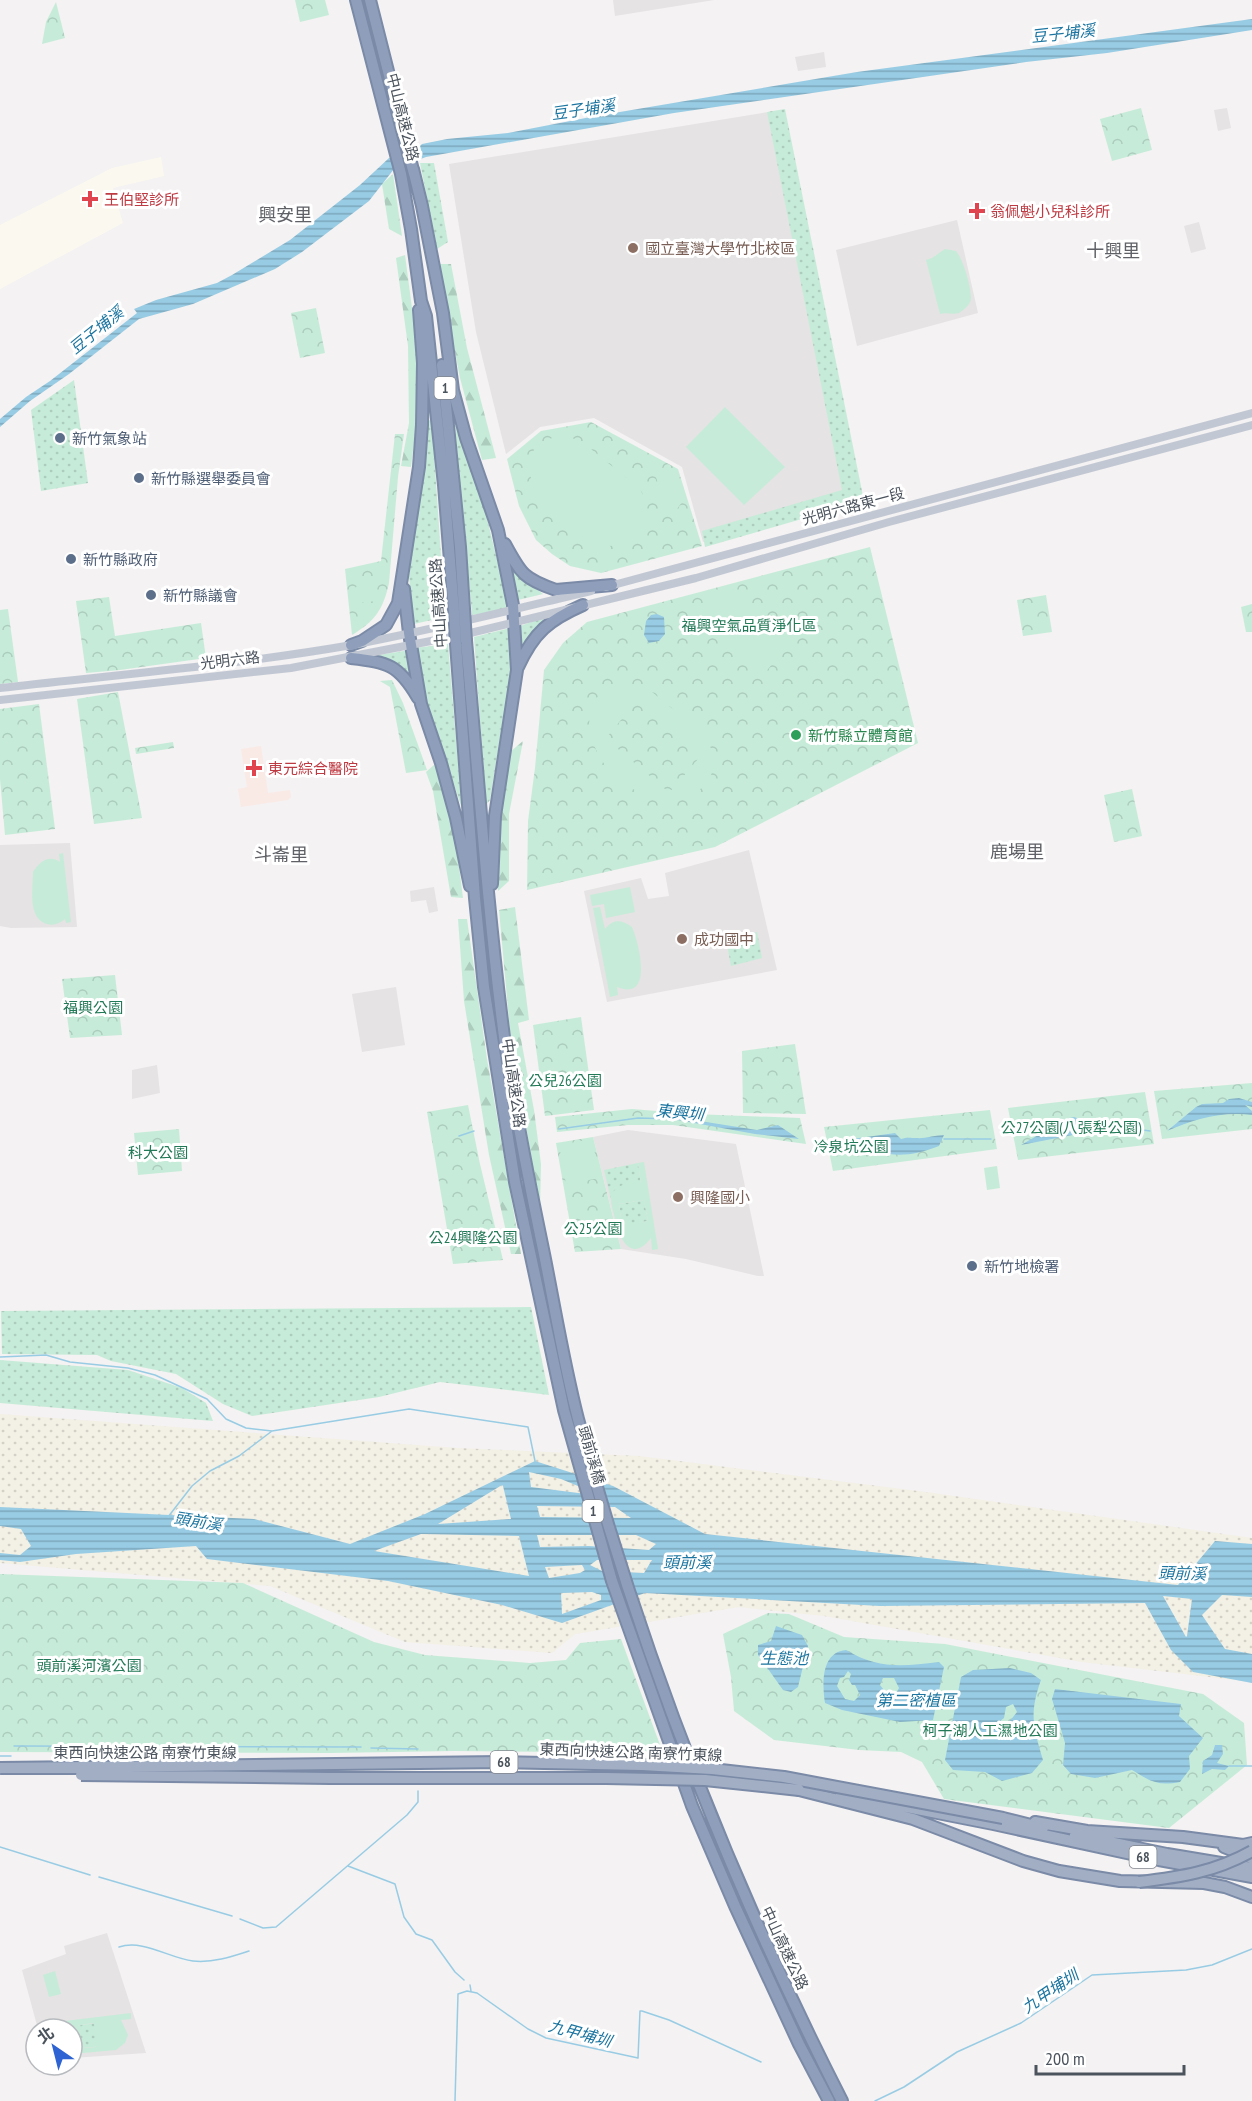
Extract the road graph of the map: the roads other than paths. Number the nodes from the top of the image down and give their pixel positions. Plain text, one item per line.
1 (356, 0) edge
2 (369, 0) edge
3 (398, 131) junction
4 (413, 169) junction
5 (421, 301) junction
6 (1252, 413) edge
7 (1252, 424) edge
8 (498, 530) junction
9 (403, 575) junction
10 (612, 585) junction
11 (583, 604) junction
12 (459, 610) junction
13 (513, 610) junction
14 (461, 622) joint
15 (514, 623) junction
16 (409, 633) junction
17 (461, 640) junction
18 (351, 645) junction
19 (412, 646) junction
20 (351, 658) junction
21 (517, 670) junction
22 (0, 688) edge
23 (0, 700) edge
24 (422, 704) junction
25 (488, 893) junction
26 (475, 898) junction
27 (522, 1208) joint
28 (534, 1208) joint
29 (0, 1768) edge
30 (0, 1775) edge
31 (799, 1790) junction
32 (707, 1805) joint
33 (692, 1806) joint
34 (1003, 1818) junction
35 (1035, 1830) junction
36 (1168, 1836) junction
37 (1252, 1843) edge
38 (1252, 1851) edge
39 (1252, 1858) edge
40 (1252, 1868) edge
41 (1252, 1877) edge
42 (1139, 1882) junction
43 (1252, 1897) edge
44 (829, 2101) edge
45 (842, 2101) edge

1 - 3 highway, 中山高速公路 / 1
2 - 3 highway, 中山高速公路 / 1
3 - 4 highway, 中山高速公路 / 1
3 - 5 highway, 中山高速公路 / 1
4 - 8 highway
4 - 12 highway, 中山高速公路 / 1
5 - 9 highway
5 - 12 highway, 中山高速公路 / 1
6 - 10 main road, 光明六路東一段
7 - 11 main road, 光明六路東一段
8 - 10 highway
8 - 13 highway
9 - 16 highway
9 - 18 highway
10 - 13 main road, 光明六路東一段
11 - 15 main road, 光明六路東一段
11 - 21 highway
12 - 17 highway, 中山高速公路 / 1, bridge
13 - 14 main road, 光明六路東一段
13 - 15 highway
14 - 16 main road, 光明六路
15 - 17 main road, 光明六路東一段
15 - 21 highway
16 - 18 main road, 光明六路
16 - 19 highway
17 - 19 main road, 光明六路
17 - 25 highway, 中山高速公路 / 1
17 - 26 highway, 中山高速公路 / 1
18 - 22 main road, 光明六路
19 - 20 main road, 光明六路
19 - 24 highway
20 - 23 main road, 光明六路
20 - 24 highway
21 - 25 highway
24 - 26 highway
25 - 28 highway, 中山高速公路 / 1
26 - 27 highway, 中山高速公路 / 1
27 - 33 highway, 頭前溪橋 / 1, bridge
28 - 32 highway, 頭前溪橋 / 1, bridge
29 - 34 highway, 東西向快速公路 南寮竹東線 / 68, bridge
30 - 31 highway, 東西向快速公路 南寮竹東線 / 68, bridge
31 - 35 highway, 東西向快速公路 南寮竹東線 / 68
31 - 42 highway
32 - 45 highway, 中山高速公路 / 1
33 - 44 highway, 中山高速公路 / 1
34 - 35 highway, 東西向快速公路 南寮竹東線 / 68
34 - 36 highway
35 - 40 highway, 東西向快速公路 南寮竹東線 / 68
35 - 41 highway, 東西向快速公路 南寮竹東線 / 68
36 - 37 highway
36 - 39 highway
38 - 42 highway, bridge
42 - 43 highway, bridge

